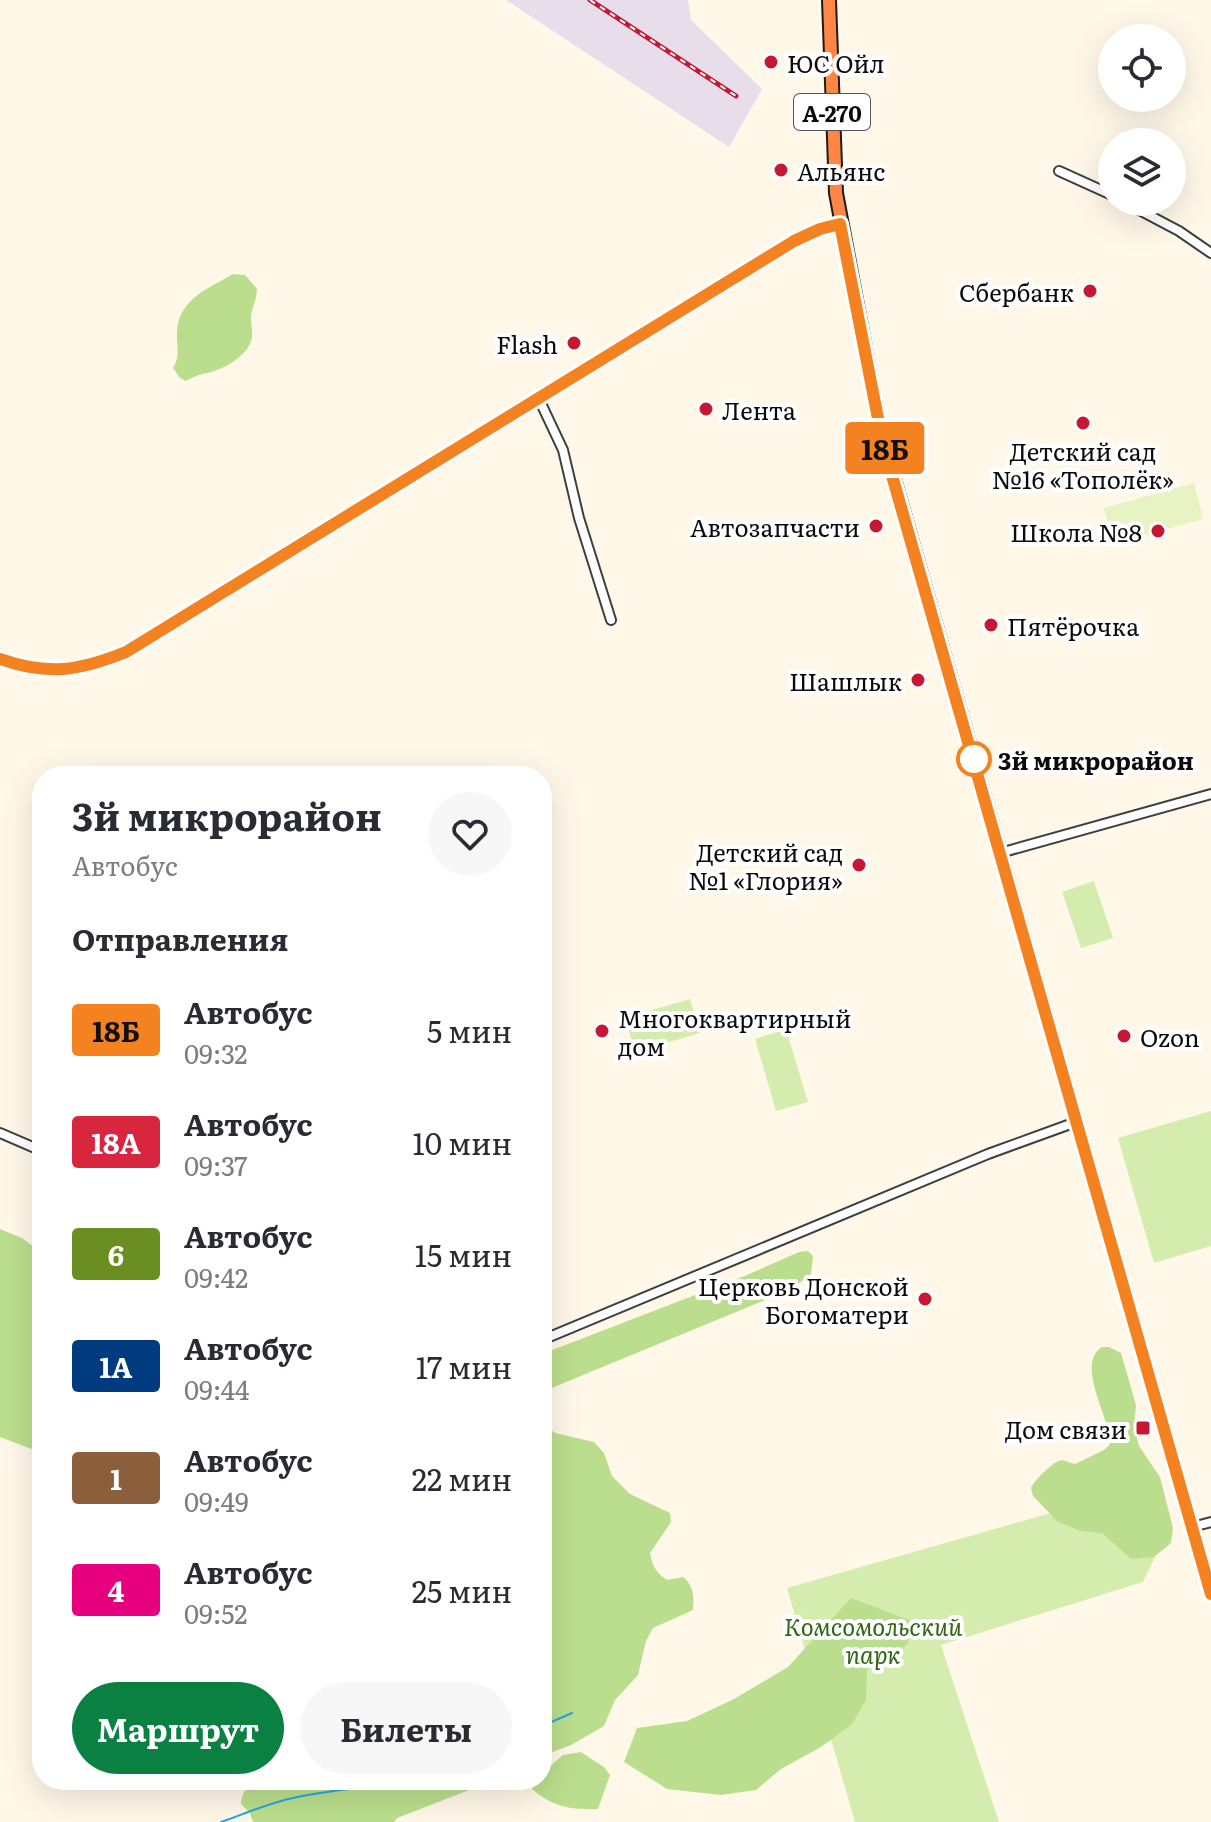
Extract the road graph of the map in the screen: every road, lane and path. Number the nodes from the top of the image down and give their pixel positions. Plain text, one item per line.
1 (829, 0) edge
2 (1059, 171) dead end
3 (1098, 189) edge
4 (1151, 216) edge
5 (840, 224) junction
6 (1211, 253) edge
7 (538, 397) junction
8 (611, 620) dead end
9 (0, 659) edge
10 (1211, 794) edge
11 (1000, 853) junction
12 (1076, 1122) junction
13 (0, 1133) edge
14 (32, 1147) edge
15 (552, 1336) edge
16 (1211, 1522) edge
17 (1192, 1527) junction
18 (1205, 1548) edge
19 (1211, 1594) edge

1 - 5 highway, А-270
2 - 3 street
4 - 6 street
5 - 7 main road
5 - 11 highway, А-270
7 - 8 street
7 - 9 main road
10 - 11 street
11 - 12 highway, А-270
12 - 15 street
12 - 17 highway, А-270
13 - 14 street
16 - 17 street
17 - 18 highway, А-270
18 - 19 highway, А-270

